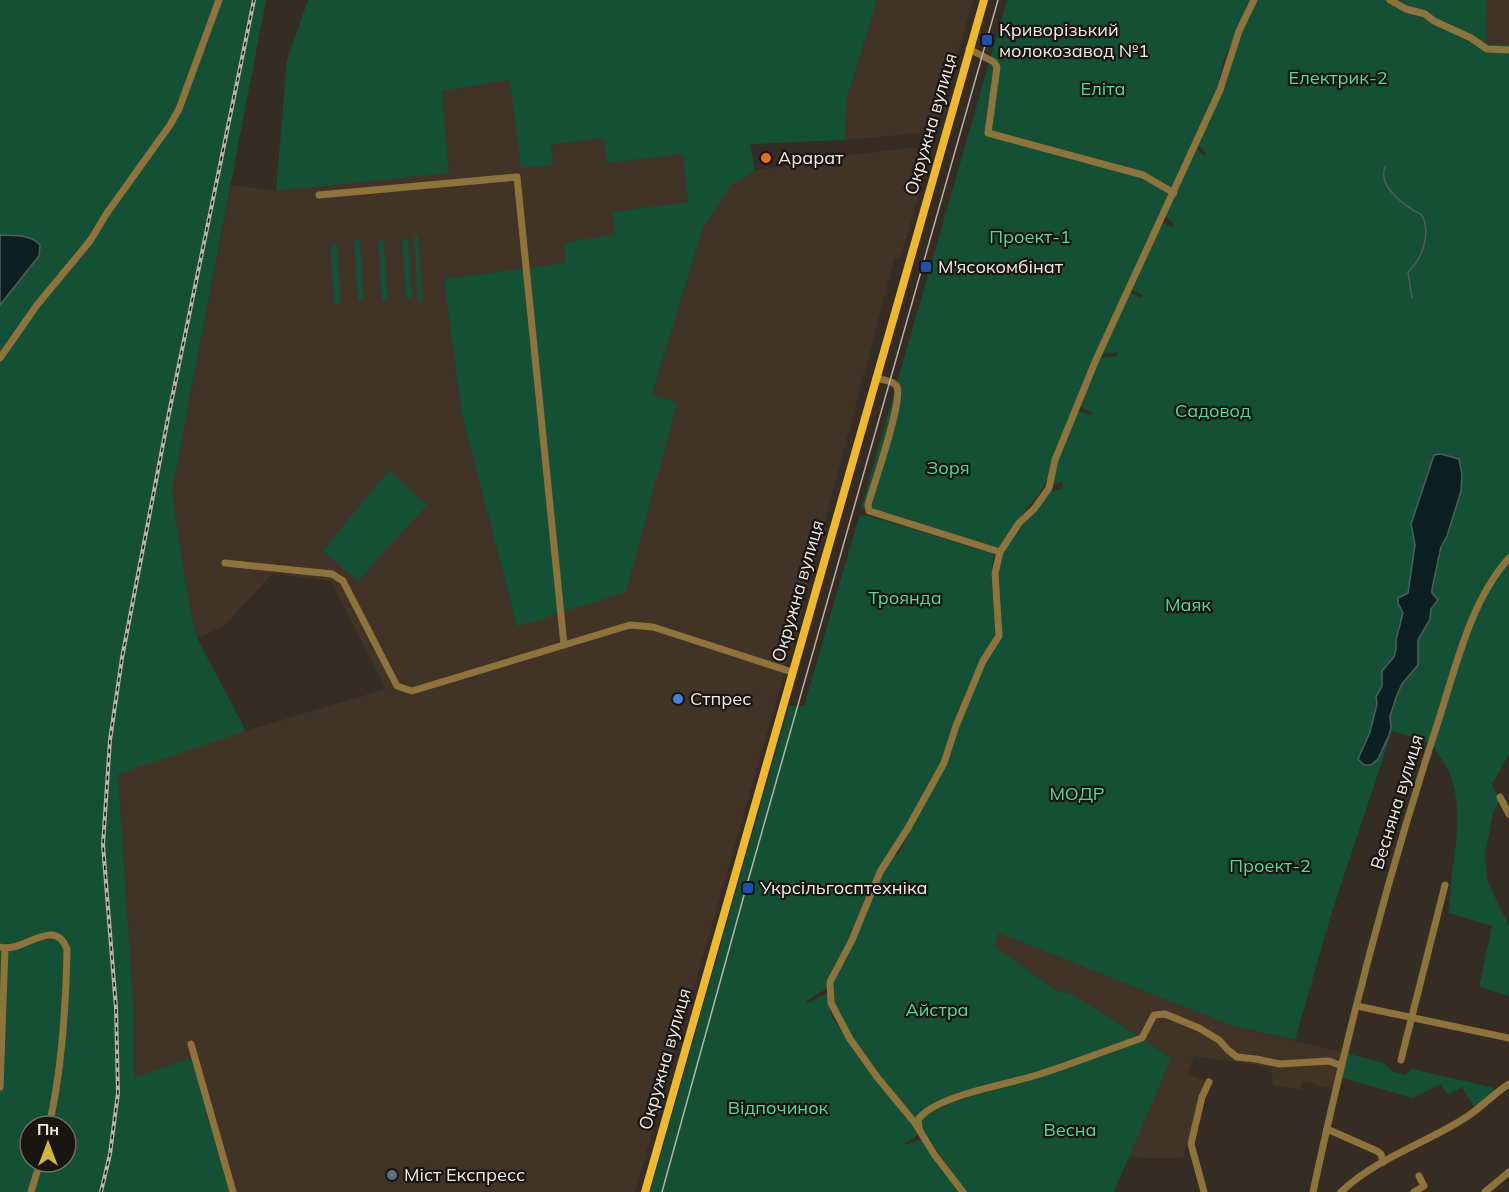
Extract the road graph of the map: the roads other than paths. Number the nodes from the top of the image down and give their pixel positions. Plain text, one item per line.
1 (219, 0) edge
2 (984, 0) edge
3 (1254, 0) edge
4 (1390, 0) edge
5 (969, 50) junction
6 (1509, 50) edge
7 (1174, 193) junction
8 (320, 195) dead end
9 (0, 358) edge
10 (876, 378) junction
11 (1000, 552) junction
12 (1509, 558) edge
13 (225, 563) dead end
14 (564, 645) junction
15 (792, 672) junction
16 (1500, 797) dead end
17 (1509, 814) edge
18 (1445, 885) dead end
19 (2, 948) edge
20 (1358, 1006) junction
21 (1413, 1018) junction
22 (1509, 1038) edge
23 (191, 1044) dead end
24 (1401, 1060) dead end
25 (1342, 1066) junction
26 (1209, 1082) dead end
27 (1509, 1084) edge
28 (0, 1087) edge
29 (52, 1114) edge
30 (1327, 1129) junction
31 (920, 1130) junction
32 (1383, 1162) junction
33 (1509, 1172) edge
34 (37, 1174) edge
35 (1419, 1176) dead end
36 (32, 1192) edge
37 (233, 1192) edge
38 (645, 1192) edge
39 (963, 1192) edge
40 (1204, 1192) edge
41 (1313, 1192) edge
42 (1341, 1192) edge
43 (1414, 1192) edge
44 (1485, 1192) edge

1 - 9 street
2 - 5 main road, Окружна вулиця
3 - 7 street
4 - 6 street
5 - 7 street
5 - 10 main road, Окружна вулиця
7 - 11 street
8 - 14 street
10 - 11 street
10 - 15 main road, Окружна вулиця
11 - 31 street
12 - 20 street, Весняна вулиця
13 - 14 street
14 - 15 street
15 - 38 main road, Окружна вулиця
16 - 17 street
18 - 21 street
19 - 28 street
19 - 29 street
20 - 21 street
20 - 25 street, Весняна вулиця
21 - 22 street
21 - 24 street
23 - 37 street
25 - 30 street, Весняна вулиця
25 - 31 street
26 - 40 street
27 - 32 street
30 - 32 street
30 - 41 street, Весняна вулиця
31 - 39 street
32 - 42 street
33 - 44 street
34 - 36 street
35 - 43 street

